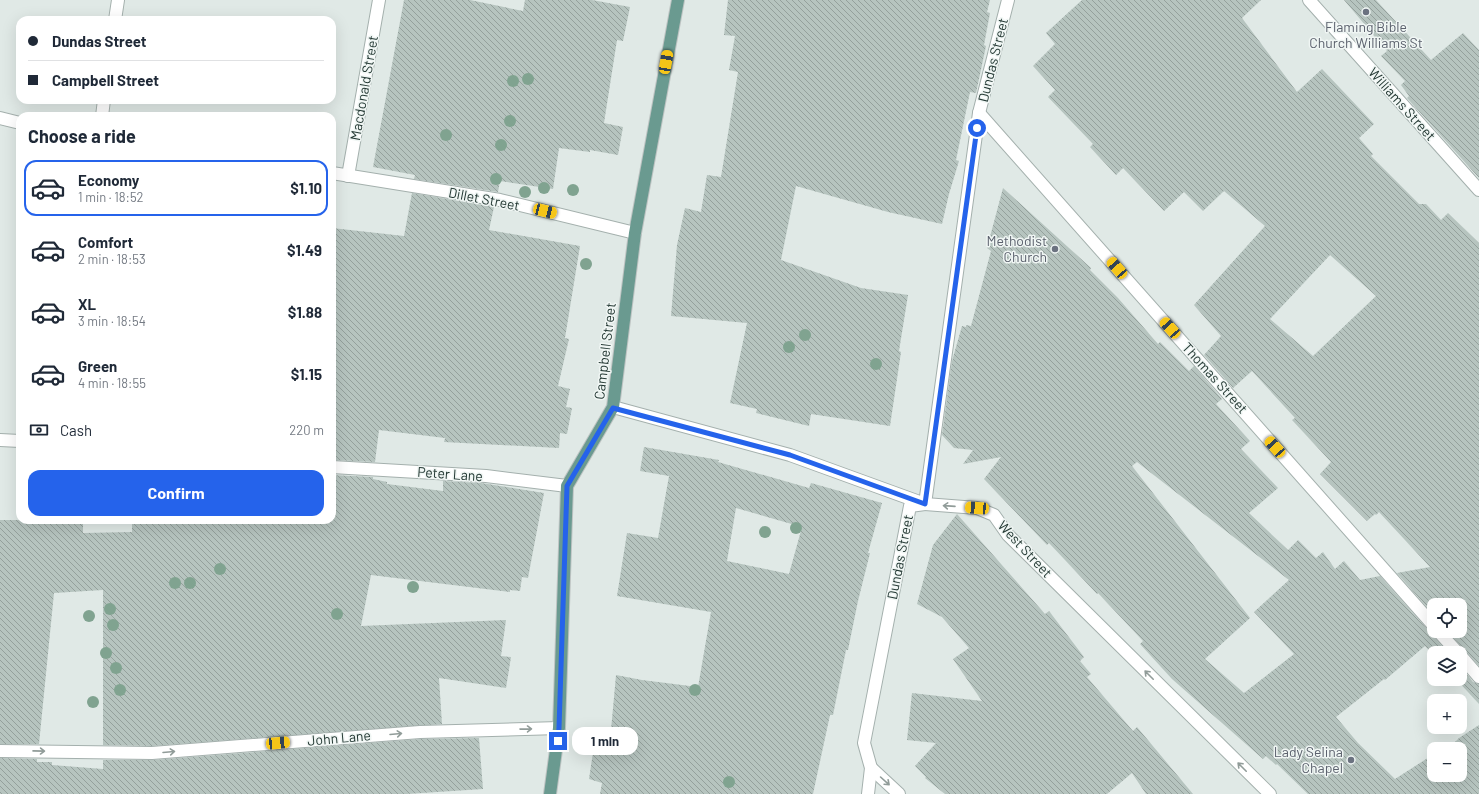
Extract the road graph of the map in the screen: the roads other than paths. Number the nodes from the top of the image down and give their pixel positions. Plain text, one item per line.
1 (118, 0) edge
2 (379, 0) edge
3 (678, 0) edge
4 (1008, 0) edge
5 (1308, 0) edge
6 (116, 16) edge
7 (979, 112) junction
8 (0, 118) edge
9 (16, 122) edge
10 (336, 174) edge
11 (348, 176) junction
12 (1479, 190) edge
13 (635, 233) junction
14 (613, 408) junction
15 (0, 440) edge
16 (16, 441) edge
17 (336, 467) edge
18 (567, 486) junction
19 (925, 504) junction
20 (1427, 618) edge
21 (1444, 638) edge
22 (1452, 646) edge
23 (1467, 663) edge
24 (1479, 677) edge
25 (559, 728) junction
26 (0, 751) edge
27 (871, 768) junction
28 (550, 794) edge
29 (868, 794) edge
30 (899, 794) edge
31 (1270, 794) edge

1 - 6 street
2 - 11 street, Macdonald Street
3 - 13 main road, Campbell Street
4 - 7 street, Dundas Street
5 - 12 street, Williams Street
7 - 19 street, Dundas Street
7 - 20 street, Thomas Street
8 - 9 street
10 - 11 street, Dillet Street
11 - 13 street, Dillet Street
13 - 14 main road, Campbell Street
14 - 18 main road, Campbell Street
14 - 19 street, West Street
15 - 16 street
17 - 18 street, Peter Lane
18 - 25 main road, Campbell Street
19 - 27 street, Dundas Street
31 -> 19 street, West Street
21 - 22 street
23 - 24 street
26 -> 25 street, John Lane
25 - 28 main road, Campbell Street
27 - 29 street, Dundas Street
27 -> 30 street

